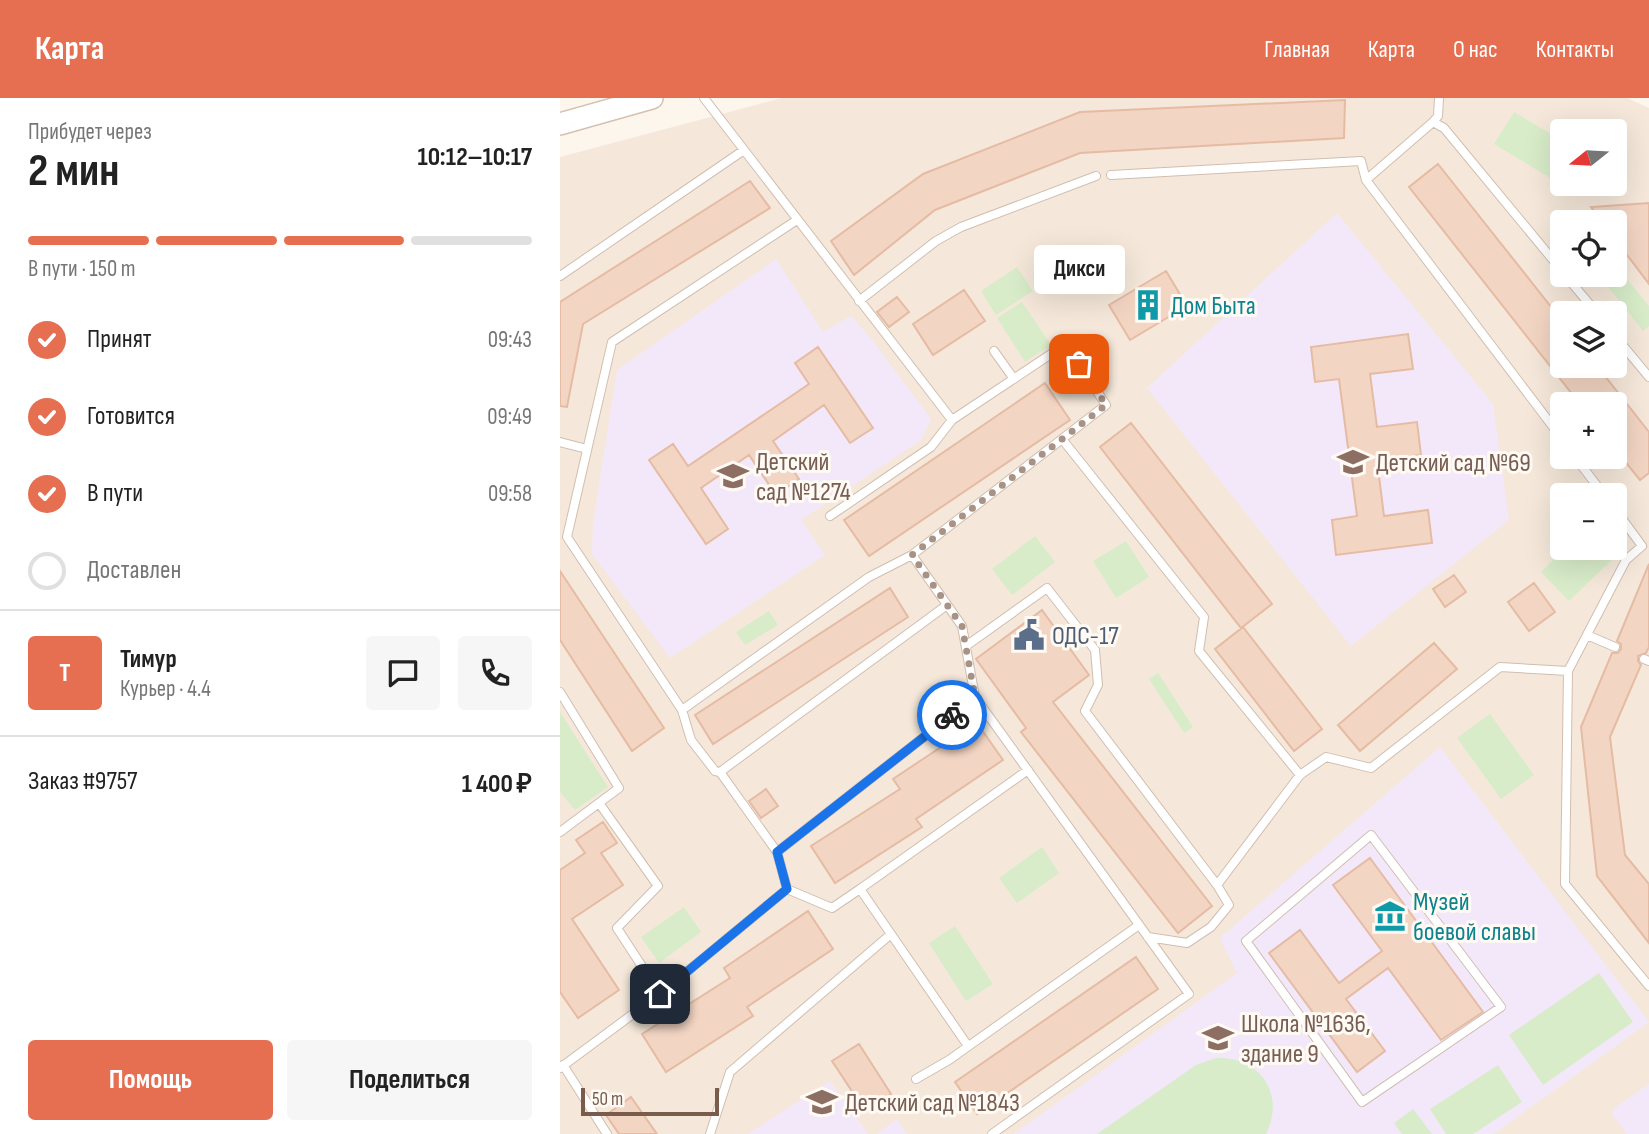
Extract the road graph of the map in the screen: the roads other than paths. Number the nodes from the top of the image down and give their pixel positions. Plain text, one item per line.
1 (652, 98) edge
2 (704, 98) edge
3 (1440, 98) edge
4 (1433, 122) junction
5 (560, 124) edge
6 (744, 150) junction
7 (1111, 175) dead end
8 (1096, 176) dead end
9 (1366, 180) junction
10 (797, 220) junction
11 (1550, 256) edge
12 (560, 276) edge
13 (1576, 287) edge
14 (859, 301) junction
15 (1587, 301) edge
16 (1627, 350) edge
17 (995, 351) dead end
18 (1649, 377) edge
19 (1014, 379) junction
20 (952, 420) junction
21 (1550, 423) edge
22 (1062, 439) junction
23 (560, 442) edge
24 (587, 449) junction
25 (1584, 469) edge
26 (1595, 483) edge
27 (830, 516) dead end
28 (1627, 523) edge
29 (1646, 544) edge
30 (912, 555) junction
31 (947, 605) junction
32 (1587, 635) junction
33 (966, 646) junction
34 (1615, 647) dead end
35 (1568, 671) junction
36 (560, 692) edge
37 (975, 697) junction
38 (682, 710) junction
39 (1028, 770) junction
40 (720, 772) junction
41 (1300, 775) junction
42 (599, 803) junction
43 (560, 832) edge
44 (777, 852) junction
45 (1217, 885) junction
46 (787, 889) junction
47 (860, 889) junction
48 (1139, 925) junction
49 (891, 934) junction
50 (1147, 937) junction
51 (1649, 986) edge
52 (660, 994) junction
53 (968, 1046) junction
54 (561, 1067) edge
55 (916, 1079) dead end
56 (1362, 1102) joint
57 (607, 1134) edge
58 (710, 1134) edge
59 (992, 1134) edge

1 - 5 main road
2 - 6 lane
3 - 4 lane
4 - 9 lane
4 - 11 lane
6 - 10 lane
6 - 12 lane
7 - 9 lane
8 - 14 lane
9 - 21 lane
10 - 14 lane
10 - 24 lane
13 - 15 lane
14 - 20 lane
16 - 18 lane
17 - 19 lane
19 - 20 lane
19 - 22 lane
20 - 27 lane
22 - 30 lane
22 - 41 lane
23 - 24 lane
24 - 38 lane
25 - 26 lane
28 - 29 lane
29 - 32 lane
30 - 31 lane
30 - 38 lane
31 - 33 lane
31 - 40 lane
32 - 34 lane
32 - 35 lane
33 - 37 lane
33 - 45 lane
35 - 41 lane
35 - 51 lane
36 - 42 lane
37 - 39 lane
37 - 44 lane
38 - 40 lane
39 - 47 lane
39 - 48 lane
40 - 44 lane
41 - 45 lane
42 - 43 lane
42 - 52 lane
44 - 46 lane
45 - 50 lane
46 - 47 lane
46 - 52 lane
47 - 49 lane
48 - 50 lane
48 - 53 lane
49 - 53 lane
49 - 58 lane
50 - 59 lane
52 - 54 lane
53 - 55 lane
54 - 57 lane
56 - 56 lane

